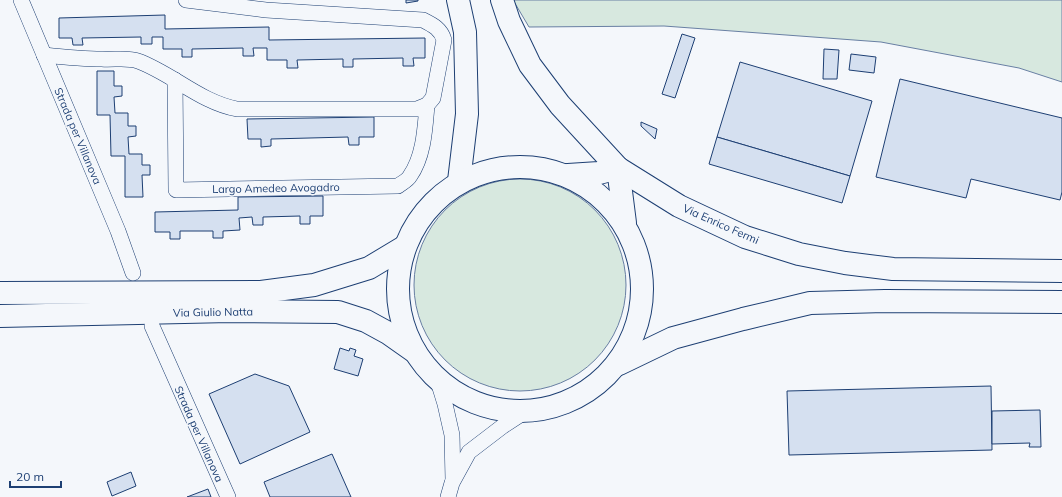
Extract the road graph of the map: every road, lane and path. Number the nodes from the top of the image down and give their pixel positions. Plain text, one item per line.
1 (21, 0) edge
2 (186, 0) edge
3 (458, 0) edge
4 (502, 0) edge
5 (44, 55) junction
6 (175, 80) junction
7 (427, 105) junction
8 (618, 168) junction
9 (568, 175) junction
10 (459, 181) junction
11 (625, 223) junction
12 (404, 247) junction
13 (1062, 271) edge
14 (133, 273) dead end
15 (0, 293) edge
16 (1062, 302) edge
17 (0, 316) edge
18 (152, 326) dead end
19 (415, 352) junction
20 (619, 364) junction
21 (437, 378) junction
22 (526, 411) junction
23 (450, 490) edge
24 (228, 497) edge

1 - 5 street, Strada per Villanova
2 - 7 street, Largo Amedeo Avogadro
3 - 10 main road
4 - 8 main road, Via Enrico Fermi
5 - 6 street
5 - 14 street, Strada per Villanova
6 - 7 street
6 - 7 street, Largo Amedeo Avogadro
8 - 9 main road
8 - 11 main road
8 - 13 main road, Via Enrico Fermi
9 - 10 main road
9 - 11 main road
10 - 12 main road
11 - 20 main road
12 - 15 main road, Via Giulio Natta
12 - 19 main road
16 - 20 main road
17 - 19 main road, Via Giulio Natta
18 - 24 street, Strada per Villanova
19 - 21 main road
20 - 22 main road
21 - 22 main road
21 - 23 street
22 - 23 street

